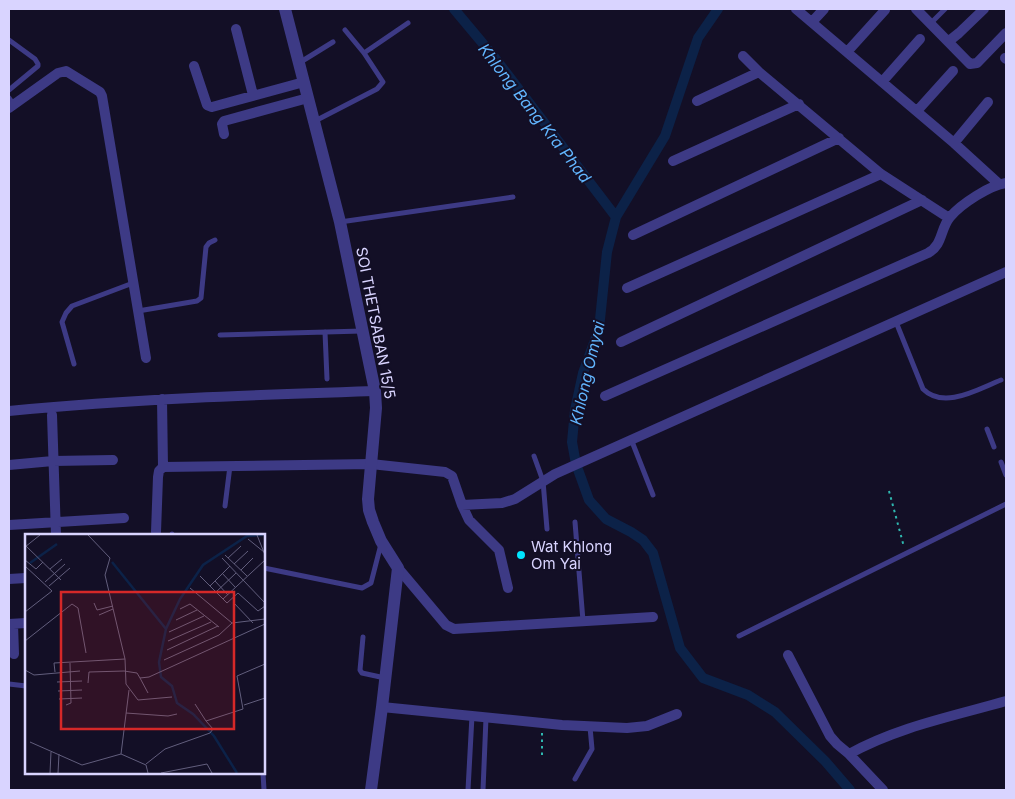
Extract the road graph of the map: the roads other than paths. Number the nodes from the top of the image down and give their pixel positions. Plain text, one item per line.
1 (285, 9) edge
2 (796, 9) edge
3 (824, 9) edge
4 (916, 9) edge
5 (945, 9) edge
6 (885, 10) edge
7 (977, 11) edge
8 (812, 22) junction
9 (408, 23) dead end
10 (930, 24) junction
11 (236, 29) dead end
12 (345, 30) dead end
13 (1006, 33) edge
14 (920, 39) dead end
15 (9, 40) edge
16 (949, 41) junction
17 (332, 42) dead end
18 (847, 52) junction
19 (364, 53) junction
20 (743, 56) dead end
21 (299, 64) junction
22 (194, 66) dead end
23 (953, 71) dead end
24 (759, 72) junction
25 (304, 82) junction
26 (882, 82) junction
27 (9, 90) edge
28 (253, 95) junction
29 (308, 98) junction
30 (697, 101) dead end
31 (988, 102) dead end
32 (10, 104) edge
33 (799, 104) junction
34 (917, 111) junction
35 (314, 121) junction
36 (224, 134) dead end
37 (839, 138) junction
38 (954, 143) junction
39 (673, 161) dead end
40 (881, 174) junction
41 (1004, 183) edge
42 (513, 198) dead end
43 (922, 200) junction
44 (949, 218) junction
45 (340, 222) junction
46 (633, 235) dead end
47 (215, 240) dead end
48 (1006, 272) edge
49 (134, 283) junction
50 (627, 288) dead end
51 (138, 311) junction
52 (896, 321) junction
53 (362, 331) junction
54 (325, 332) junction
55 (220, 335) dead end
56 (621, 342) dead end
57 (146, 358) dead end
58 (74, 364) dead end
59 (327, 379) dead end
60 (1000, 380) dead end
61 (375, 391) junction
62 (605, 396) dead end
63 (162, 399) junction
64 (9, 411) edge
65 (52, 416) dead end
66 (987, 429) dead end
67 (631, 439) junction
68 (994, 447) dead end
69 (534, 456) dead end
70 (113, 460) dead end
71 (53, 461) junction
72 (1001, 462) dead end
73 (370, 464) junction
74 (9, 465) edge
75 (230, 465) junction
76 (163, 467) junction
77 (1006, 475) edge
78 (543, 481) junction
79 (653, 495) dead end
80 (1006, 504) edge
81 (462, 505) junction
82 (225, 506) dead end
83 (124, 518) dead end
84 (575, 522) dead end
85 (55, 523) junction
86 (9, 526) edge
87 (547, 529) dead end
88 (156, 532) dead end
89 (56, 534) edge
90 (382, 541) junction
91 (265, 568) edge
92 (398, 568) junction
93 (25, 578) edge
94 (9, 579) edge
95 (508, 588) dead end
96 (653, 617) dead end
97 (583, 622) junction
98 (25, 623) edge
99 (11, 624) edge
100 (363, 636) dead end
101 (739, 636) dead end
102 (14, 654) dead end
103 (788, 655) dead end
104 (385, 678) junction
105 (9, 684) edge
106 (25, 686) edge
107 (1006, 701) edge
108 (382, 707) junction
109 (677, 714) dead end
110 (472, 716) junction
111 (486, 717) junction
112 (590, 726) junction
113 (849, 754) junction
114 (264, 774) edge
115 (575, 779) dead end
116 (264, 790) edge
117 (370, 790) edge
118 (468, 790) edge
119 (483, 790) edge
120 (883, 790) edge

1 - 21 street, SOI THETSABAN 15/5
2 - 8 street
3 - 8 street
4 - 10 street
5 - 10 lane
6 - 18 street
7 - 16 street
8 - 18 street
9 - 19 lane
10 - 16 street
11 - 28 street
12 - 19 lane
13 - 16 street
14 - 26 street
15 - 27 lane
17 - 21 lane
18 - 26 street
19 - 35 lane
20 - 24 street
21 - 25 street, SOI THETSABAN 15/5
22 - 28 street
23 - 34 street
24 - 30 street
24 - 33 street
25 - 28 street
25 - 29 street, SOI THETSABAN 15/5
26 - 34 street
29 - 35 street, SOI THETSABAN 15/5
29 - 36 street
31 - 38 street
32 - 49 street
33 - 37 street
33 - 39 street
34 - 38 street
35 - 45 street, SOI THETSABAN 15/5
37 - 40 street
37 - 46 street
38 - 41 street
40 - 43 street
40 - 50 street
41 - 44 street
42 - 45 lane
43 - 44 street
43 - 56 street
44 - 62 street
45 - 53 street, SOI THETSABAN 15/5
47 - 51 lane
48 - 52 street
49 - 51 street
49 - 58 lane
51 - 57 street
52 - 60 lane
52 - 67 street
53 - 54 lane
53 - 61 street, SOI THETSABAN 15/5
54 - 55 lane
54 - 59 lane
61 - 63 street
61 - 73 street, SOI THETSABAN 15/5
63 - 64 street
63 - 76 street
65 - 71 street
66 - 68 lane
67 - 78 street
67 - 79 lane
69 - 78 lane
70 - 71 street
71 - 74 street
71 - 85 street
72 - 77 lane
73 - 75 street
73 - 81 street
73 - 90 street, SOI THETSABAN 15/5
75 - 76 street
75 - 82 lane
76 - 88 street
78 - 81 street
78 - 87 lane
80 - 101 lane
81 - 95 street
83 - 85 street
84 - 97 lane
85 - 86 street
85 - 89 street
90 - 91 lane
90 - 92 street, SOI THETSABAN 15/5
92 - 97 street
92 - 104 street
93 - 94 street
96 - 97 street
98 - 99 street
99 - 102 street
100 - 104 lane
103 - 113 street
104 - 108 street
105 - 106 lane
107 - 113 street
108 - 110 street
108 - 117 street
109 - 112 street
110 - 111 street
110 - 118 lane
111 - 112 street
111 - 119 lane
112 - 115 lane
113 - 120 street
114 - 116 lane

